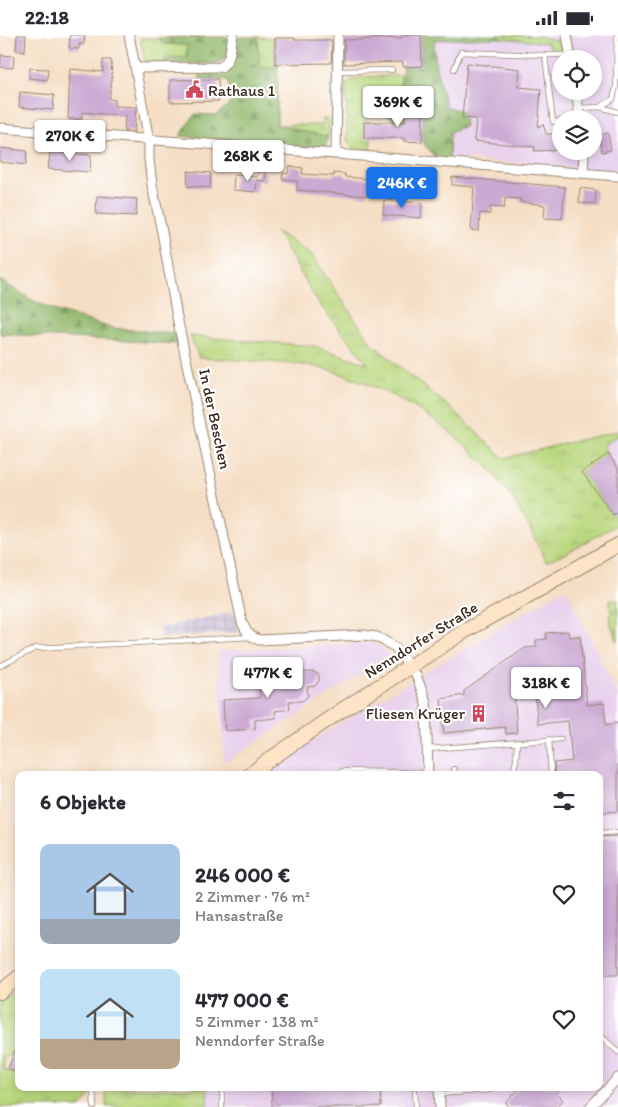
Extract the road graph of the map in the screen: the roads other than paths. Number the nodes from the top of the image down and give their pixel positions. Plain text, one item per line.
1 (129, 35) edge
2 (233, 35) edge
3 (338, 35) edge
4 (567, 35) edge
5 (617, 35) edge
6 (569, 50) edge
7 (545, 55) junction
8 (552, 56) edge
9 (136, 68) junction
10 (454, 69) dead end
11 (392, 70) dead end
12 (338, 71) junction
13 (577, 100) edge
14 (600, 107) junction
15 (578, 108) joint
16 (618, 112) edge
17 (552, 114) edge
18 (0, 128) edge
19 (149, 140) junction
20 (336, 153) junction
21 (584, 160) edge
22 (583, 173) junction
23 (618, 176) edge
24 (618, 545) edge
25 (251, 637) junction
26 (0, 666) edge
27 (409, 666) junction
28 (549, 739) junction
29 (562, 739) dead end
30 (517, 742) junction
31 (428, 749) junction
32 (255, 771) edge
33 (428, 771) edge
34 (513, 771) edge
35 (550, 771) edge
36 (618, 832) edge
37 (603, 833) edge
38 (15, 980) edge
39 (0, 992) edge
40 (603, 1038) edge
41 (618, 1052) edge
42 (618, 1079) edge
43 (93, 1091) edge
44 (222, 1091) edge
45 (415, 1091) dead end
46 (439, 1091) edge
47 (94, 1107) edge
48 (222, 1107) edge
49 (416, 1107) edge
50 (440, 1107) edge
51 (590, 1107) edge

1 - 9 street, In der Beschen
2 - 9 street
3 - 12 street
4 - 6 street
5 - 14 lane
7 - 8 lane
7 - 10 lane
7 - 17 lane
9 - 19 street, In der Beschen
11 - 12 lane
12 - 20 street
13 - 15 street
14 - 15 lane
14 - 16 lane
18 - 19 street
19 - 20 street
19 - 25 street, In der Beschen
20 - 22 street
21 - 22 street
22 - 23 street
24 - 27 street, Nenndorfer Straße
25 - 26 lane
25 - 27 street
27 - 31 street
27 - 32 street, Nenndorfer Straße
28 - 29 lane
28 - 30 lane
28 - 35 lane
30 - 31 lane
30 - 34 lane
31 - 33 street
36 - 37 lane
38 - 39 street
40 - 41 lane
42 - 51 street
43 - 47 lane
44 - 48 lane
45 - 49 lane
46 - 50 street

